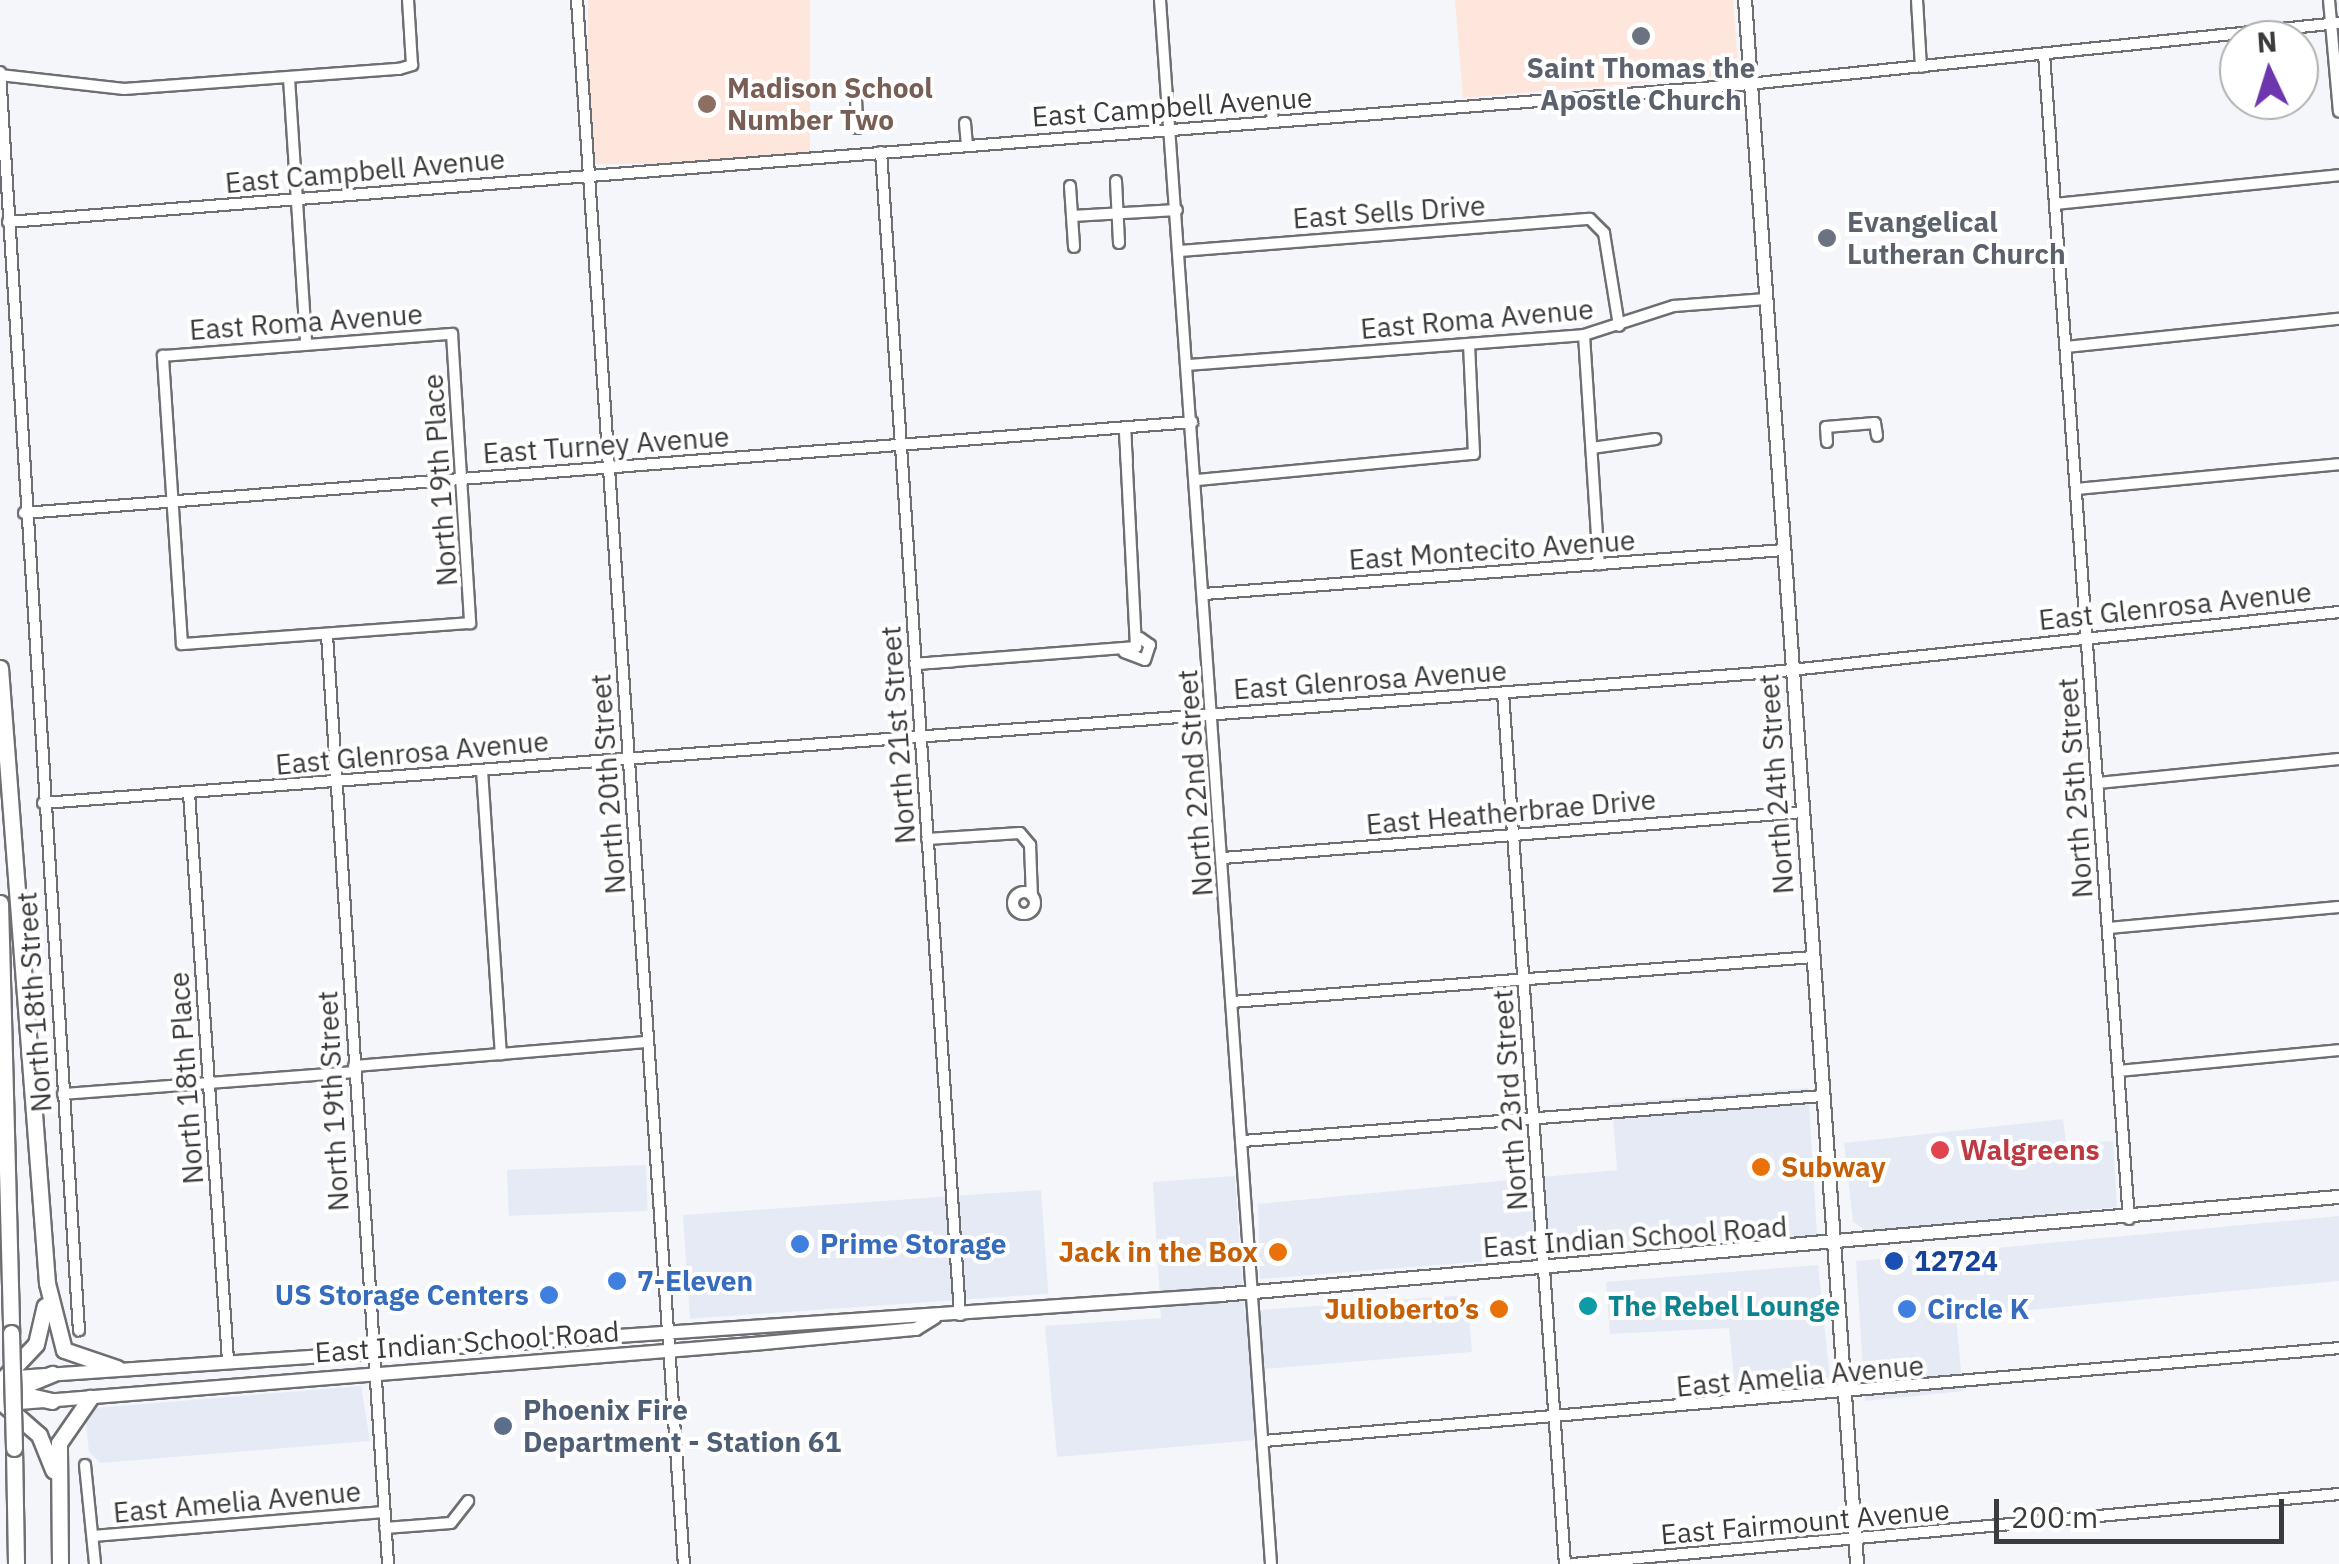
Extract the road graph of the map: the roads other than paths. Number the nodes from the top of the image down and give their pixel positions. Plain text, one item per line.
1 (408, 0) edge
2 (577, 0) edge
3 (1160, 0) edge
4 (1746, 0) edge
5 (1917, 0) edge
6 (2329, 0) edge
7 (2334, 23) edge
8 (2044, 54) junction
9 (1922, 67) junction
10 (0, 74) edge
11 (289, 78) junction
12 (1752, 84) junction
13 (856, 97) dead end
14 (1272, 100) dead end
15 (2339, 112) edge
16 (965, 122) dead end
17 (1273, 122) junction
18 (857, 128) dead end
19 (1171, 130) junction
20 (967, 146) junction
21 (881, 152) junction
22 (2339, 175) edge
23 (589, 176) junction
24 (1116, 182) dead end
25 (1070, 186) dead end
26 (297, 200) junction
27 (2055, 204) junction
28 (1177, 210) junction
29 (1117, 214) junction
30 (1072, 216) junction
31 (8, 222) junction
32 (1119, 244) dead end
33 (1074, 247) dead end
34 (1180, 251) junction
35 (1766, 298) junction
36 (2339, 320) edge
37 (1619, 326) junction
38 (452, 334) joint
39 (1584, 336) junction
40 (306, 344) junction
41 (1469, 344) junction
42 (2066, 347) junction
43 (1188, 365) junction
44 (1192, 422) junction
45 (1124, 427) junction
46 (1877, 436) dead end
47 (1654, 439) dead end
48 (1828, 442) dead end
49 (899, 444) junction
50 (1592, 448) junction
51 (2339, 464) edge
52 (609, 467) junction
53 (463, 478) junction
54 (1196, 480) junction
55 (2076, 489) junction
56 (171, 501) junction
57 (24, 512) junction
58 (1784, 550) junction
59 (1600, 565) junction
60 (1204, 594) junction
61 (2339, 612) edge
62 (327, 635) junction
63 (2086, 637) junction
64 (915, 664) junction
65 (0, 668) edge
66 (1793, 670) junction
67 (1503, 693) junction
68 (1213, 713) junction
69 (920, 734) junction
70 (628, 758) junction
71 (2339, 759) edge
72 (482, 770) junction
73 (337, 781) junction
74 (2098, 783) junction
75 (189, 793) junction
76 (43, 803) junction
77 (1803, 812) junction
78 (1513, 834) junction
79 (928, 839) junction
80 (1223, 858) junction
81 (1032, 896) dead end
82 (0, 903) edge
83 (2339, 907) edge
84 (2108, 928) junction
85 (1813, 957) junction
86 (1524, 980) junction
87 (1232, 1002) junction
88 (648, 1042) junction
89 (2339, 1050) edge
90 (501, 1054) junction
91 (354, 1069) junction
92 (2118, 1072) junction
93 (210, 1084) junction
94 (63, 1094) junction
95 (1823, 1096) junction
96 (1533, 1119) junction
97 (1242, 1141) junction
98 (2339, 1196) edge
99 (2129, 1218) junction
100 (1834, 1246) junction
101 (1545, 1269) junction
102 (47, 1282) junction
103 (1253, 1292) junction
104 (960, 1315) junction
105 (935, 1317) junction
106 (668, 1330) junction
107 (78, 1331) dead end
108 (2339, 1348) edge
109 (669, 1352) junction
110 (371, 1353) junction
111 (228, 1360) junction
112 (116, 1368) junction
113 (52, 1374) joint
114 (374, 1374) junction
115 (2, 1391) edge
116 (1846, 1394) junction
117 (90, 1398) junction
118 (52, 1401) joint
119 (1554, 1418) junction
120 (1264, 1440) junction
121 (85, 1466) dead end
122 (2339, 1494) edge
123 (58, 1498) junction
124 (468, 1501) dead end
125 (384, 1512) junction
126 (386, 1528) junction
127 (93, 1536) junction
128 (1856, 1540) junction
129 (16, 1564) edge
130 (60, 1564) edge
131 (95, 1564) edge
132 (388, 1564) edge
133 (684, 1564) edge
134 (1271, 1564) edge
135 (1564, 1564) edge
136 (1573, 1564) edge
137 (1857, 1564) edge

1 - 11 street
2 - 23 street, North 20th Street
3 - 19 street, North 22nd Street
4 - 12 main road, North 24th Street
5 - 9 street
6 - 7 street
7 - 8 street, East Campbell Avenue
7 - 15 street
8 - 9 street, East Campbell Avenue
8 - 27 street, North 25th Street
9 - 12 street, East Campbell Avenue
10 - 11 street
10 - 31 street, North 18th Street
11 - 26 street
12 - 17 street, East Campbell Avenue
12 - 35 main road, North 24th Street
13 - 18 street
14 - 17 street
16 - 20 street
17 - 19 street, East Campbell Avenue
19 - 20 street, East Campbell Avenue
19 - 28 street, North 22nd Street
20 - 21 street, East Campbell Avenue
21 - 23 street, East Campbell Avenue
21 - 49 street, North 21st Street
22 - 27 street
23 - 26 street, East Campbell Avenue
23 - 52 street, North 20th Street
24 - 29 street
25 - 30 street
26 - 31 street, East Campbell Avenue
26 - 40 street
27 - 42 street, North 25th Street
28 - 29 street
28 - 34 street, North 22nd Street
29 - 30 street
29 - 32 street
30 - 33 street
31 - 57 street, North 18th Street
34 - 37 street, East Sells Drive
34 - 43 street, North 22nd Street
35 - 37 street, East Roma Avenue
35 - 58 main road, North 24th Street
36 - 42 street
37 - 39 street, East Roma Avenue
38 - 40 street, East Roma Avenue
38 - 53 street, North 19th Place
39 - 41 street, East Roma Avenue
39 - 50 street
40 - 56 street, East Roma Avenue
41 - 43 street, East Roma Avenue
41 - 54 street
42 - 55 street, North 25th Street
43 - 44 street, North 22nd Street
44 - 45 street, East Turney Avenue
44 - 54 street, North 22nd Street
45 - 49 street, East Turney Avenue
45 - 64 street
46 - 48 street
47 - 50 street
49 - 52 street, East Turney Avenue
49 - 64 street, North 21st Street
50 - 59 street
51 - 55 street
52 - 53 street, East Turney Avenue
52 - 70 street, North 20th Street
53 - 56 street, East Turney Avenue
53 - 62 street, North 19th Place
54 - 60 street, North 22nd Street
55 - 63 street, North 25th Street
56 - 57 street, East Turney Avenue
56 - 62 street
57 - 76 street, North 18th Street
58 - 59 street, East Montecito Avenue
58 - 66 main road, North 24th Street
59 - 60 street, East Montecito Avenue
60 - 68 street, North 22nd Street
61 - 63 street, East Glenrosa Avenue
62 - 73 street, North 19th Street
63 - 66 street, East Glenrosa Avenue
63 - 74 street, North 25th Street
64 - 69 street, North 21st Street
65 - 102 highway
66 - 67 street, East Glenrosa Avenue
66 - 77 main road, North 24th Street
67 - 68 street, East Glenrosa Avenue
67 - 78 street, North 23rd Street
68 - 69 street, East Glenrosa Avenue
68 - 80 street, North 22nd Street
69 - 70 street, East Glenrosa Avenue
69 - 79 street, North 21st Street
70 - 72 street, East Glenrosa Avenue
70 - 88 street, North 20th Street
71 - 74 street
72 - 73 street, East Glenrosa Avenue
72 - 90 street
73 - 75 street, East Glenrosa Avenue
73 - 91 street, North 19th Street
74 - 84 street, North 25th Street
75 - 76 street, East Glenrosa Avenue
75 - 93 street, North 18th Place
76 - 94 street, North 18th Street
77 - 78 street, East Heatherbrae Drive
77 - 85 main road, North 24th Street
78 - 80 street, East Heatherbrae Drive
78 - 86 street, North 23rd Street
79 - 81 street
79 - 104 street, North 21st Street
80 - 87 street, North 22nd Street
82 - 129 highway, bridge
83 - 84 street
84 - 92 street, North 25th Street
85 - 86 street
85 - 95 main road, North 24th Street
86 - 87 street
86 - 96 street, North 23rd Street
87 - 97 street, North 22nd Street
88 - 90 street
88 - 106 street, North 20th Street
89 - 92 street
90 - 91 street
91 - 93 street
91 - 110 street, North 19th Street
92 - 99 street, North 25th Street
93 - 94 street
93 - 111 street, North 18th Place
94 - 107 street, North 18th Street
95 - 96 street
95 - 100 main road, North 24th Street
96 - 97 street
96 - 101 street, North 23rd Street
97 - 103 street, North 22nd Street
98 - 99 main road, East Indian School Road
99 - 100 main road, East Indian School Road
100 - 101 main road, East Indian School Road
100 - 116 main road, North 24th Street
101 - 103 main road, East Indian School Road
101 - 119 street, North 23rd Street
102 - 112 highway
102 - 115 highway
103 - 104 main road, East Indian School Road
103 - 120 street, North 22nd Street
104 - 105 main road, East Indian School Road
105 - 106 main road, East Indian School Road
105 - 109 main road, East Indian School Road
106 - 109 street, North 20th Street
106 - 110 main road, East Indian School Road
108 - 116 street, East Amelia Avenue
109 - 114 main road, East Indian School Road
109 - 133 street, North 20th Street
110 - 111 main road, East Indian School Road
110 - 114 street, North 19th Street
111 - 112 main road, East Indian School Road
112 - 113 main road, East Indian School Road
113 - 115 highway
114 - 117 main road, East Indian School Road
114 - 125 street, North 19th Street
115 - 118 highway
115 - 123 highway
116 - 119 street, East Amelia Avenue
116 - 128 main road, North 24th Street
117 - 118 main road, East Indian School Road
117 - 123 highway
119 - 120 street, East Amelia Avenue
119 - 135 street, North 23rd Street
120 - 134 street, North 22nd Street
121 - 127 street
122 - 128 street, East Fairmount Avenue
123 - 130 highway
124 - 126 street, East Amelia Avenue
125 - 126 street, North 19th Street
125 - 127 street, East Amelia Avenue
126 - 132 street, North 19th Street
127 - 131 street
128 - 136 street, East Fairmount Avenue
128 - 137 main road, North 24th Street

